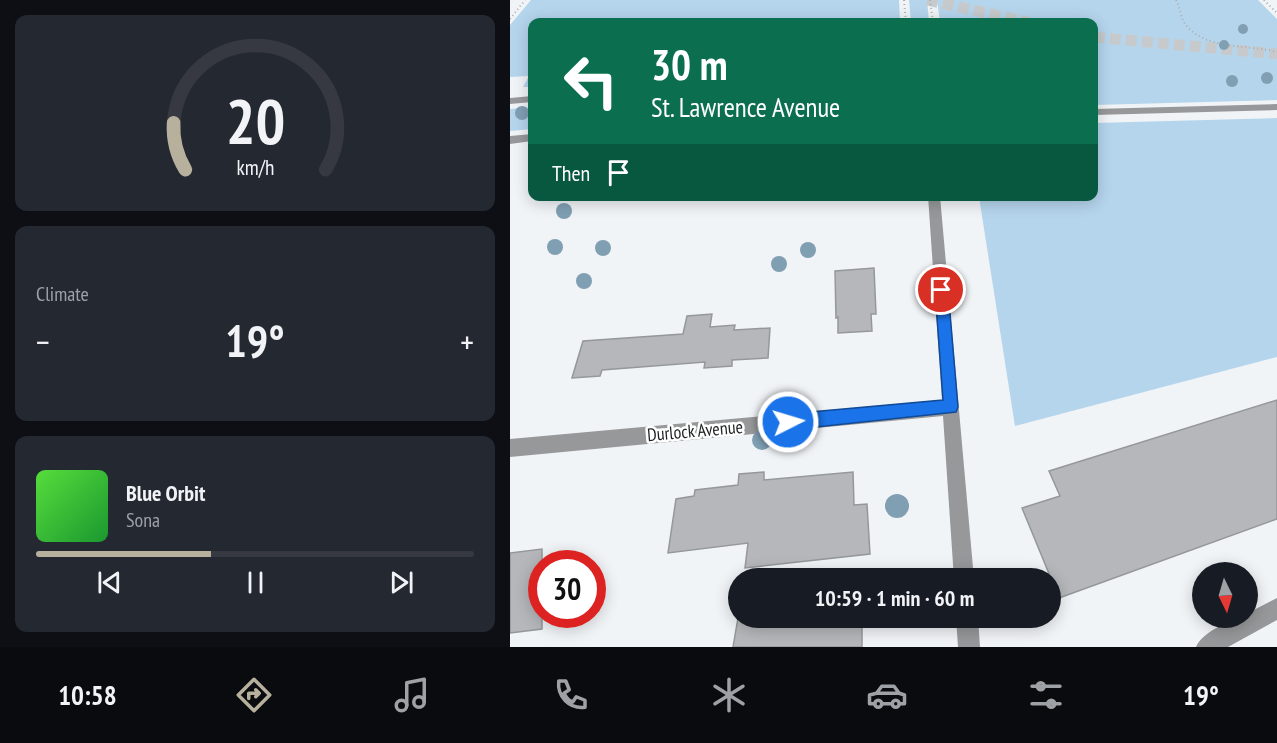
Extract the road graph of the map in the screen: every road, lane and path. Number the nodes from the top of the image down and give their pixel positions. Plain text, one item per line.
1 (525, 0) edge
2 (904, 0) edge
3 (930, 0) edge
4 (1176, 0) edge
5 (1264, 0) edge
6 (1276, 11) edge
7 (906, 18) edge
8 (932, 18) edge
9 (510, 19) edge
10 (1277, 52) edge
11 (528, 99) edge
12 (510, 101) edge
13 (1277, 107) edge
14 (1098, 112) edge
15 (528, 138) edge
16 (510, 140) edge
17 (934, 201) edge
18 (951, 407) junction
19 (510, 448) edge
20 (963, 568) edge
21 (1277, 608) edge
22 (968, 628) edge
23 (969, 647) edge
24 (1207, 647) edge

1 - 9 path
2 - 7 path
3 - 8 path
4 - 10 path
5 - 6 path
11 - 12 street
13 - 14 lane
15 - 16 street
17 - 18 street
18 - 19 street, Durlock Avenue
18 - 20 street
21 - 24 street
22 - 23 street

